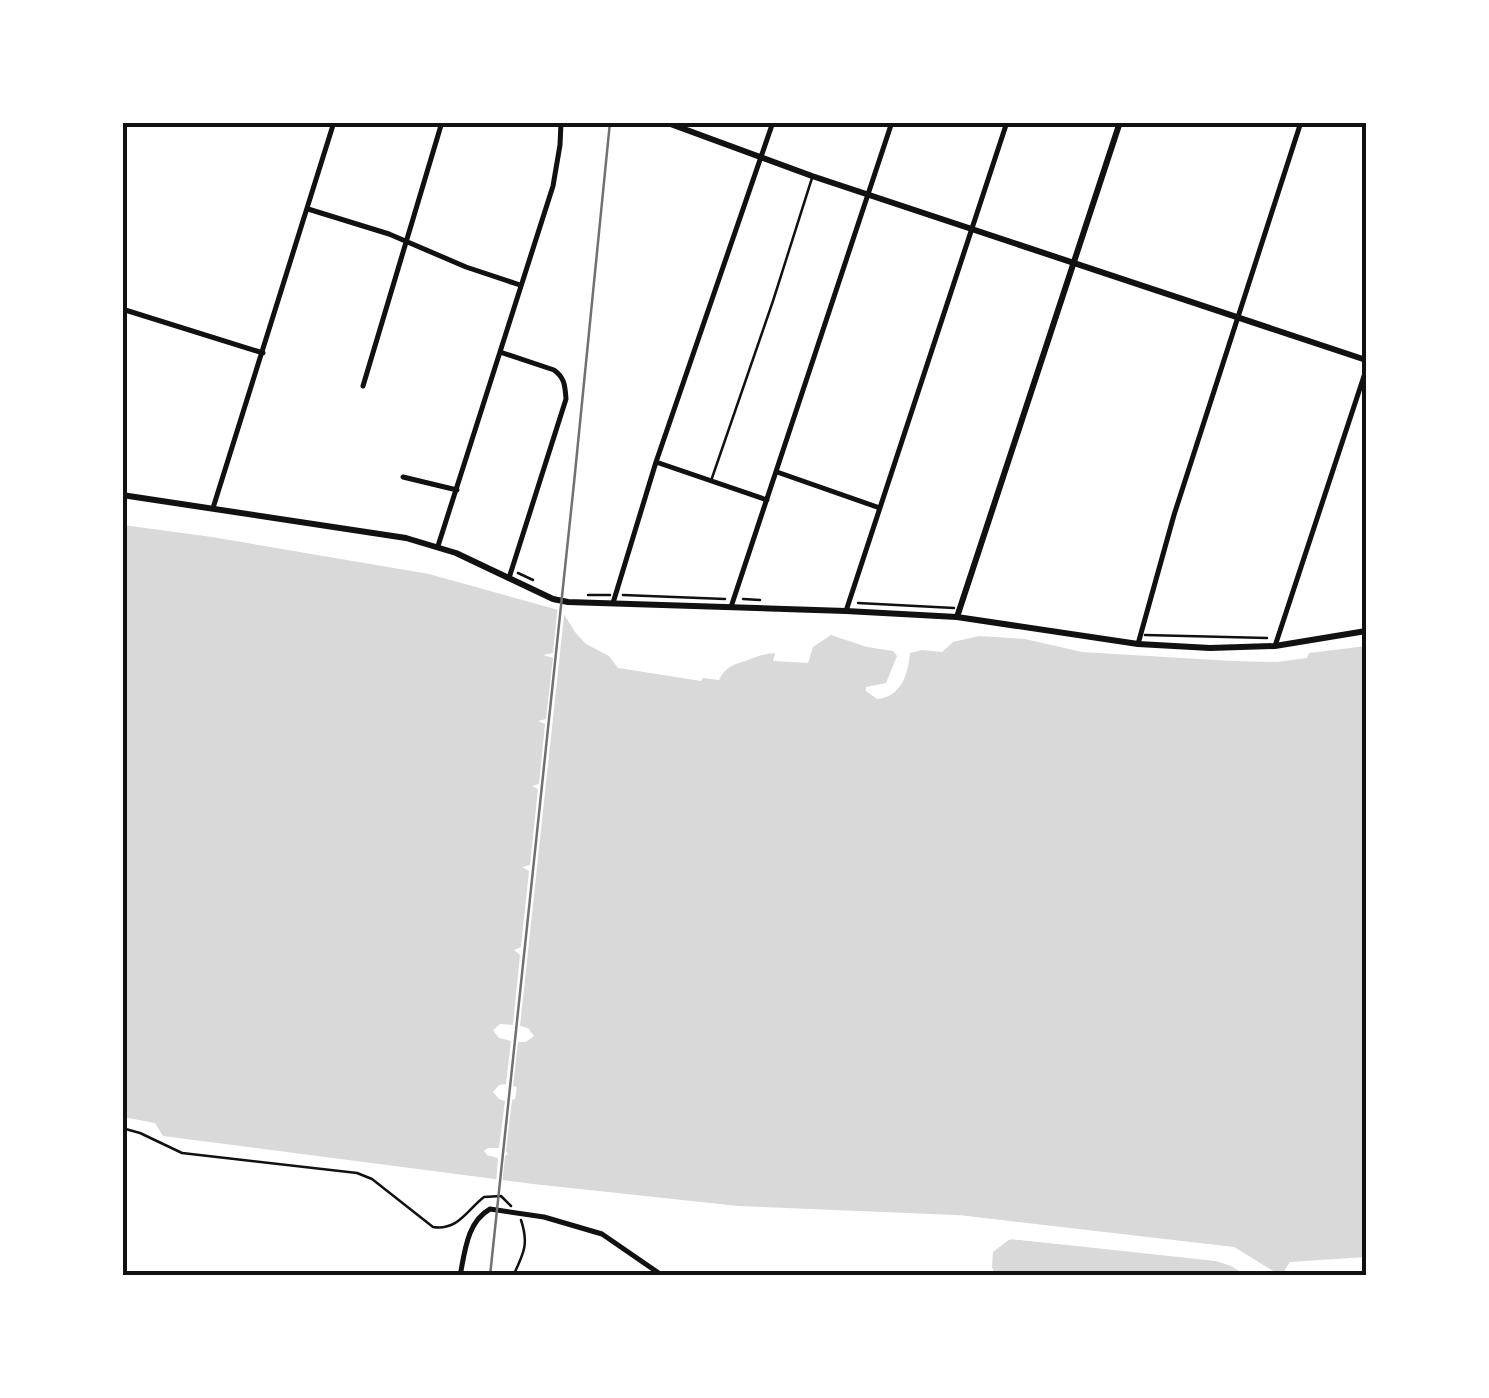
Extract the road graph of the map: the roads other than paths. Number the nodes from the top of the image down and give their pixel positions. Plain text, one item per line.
1 (334, 122) edge
2 (442, 122) edge
3 (561, 122) edge
4 (666, 122) edge
5 (773, 122) edge
6 (892, 122) edge
7 (1007, 122) edge
8 (1120, 122) edge
9 (1301, 122) edge
10 (761, 157) junction
11 (812, 176) junction
12 (869, 195) junction
13 (308, 209) junction
14 (972, 230) junction
15 (406, 240) junction
16 (1073, 262) junction
17 (520, 285) junction
18 (122, 309) edge
19 (1240, 318) junction
20 (500, 352) junction
21 (263, 353) junction
22 (1366, 360) edge
23 (1366, 370) edge
24 (363, 386) dead end
25 (656, 462) junction
26 (777, 472) junction
27 (403, 477) dead end
28 (711, 481) junction
29 (456, 490) junction
30 (122, 495) edge
31 (767, 500) junction
32 (213, 508) junction
33 (880, 508) junction
34 (438, 546) junction
35 (509, 578) junction
36 (613, 603) junction
37 (731, 607) junction
38 (846, 611) junction
39 (957, 617) junction
40 (1366, 631) edge
41 (1138, 644) junction
42 (1274, 646) junction
43 (460, 1276) edge
44 (662, 1276) edge

1 - 13 street
2 - 15 street
3 - 17 street
4 - 10 main road
5 - 10 street
6 - 12 street
7 - 14 street
8 - 16 main road
9 - 19 street
10 - 11 main road
10 - 25 street
11 - 12 main road
11 - 28 lane
12 - 14 main road
12 - 26 street
13 - 15 street
13 - 21 street
14 - 16 main road
14 - 33 street
15 - 17 street
15 - 24 street
16 - 19 main road
16 - 39 main road
17 - 20 street
18 - 21 street
19 - 22 main road
19 - 41 street
20 - 29 street
20 - 35 street
21 - 32 street
23 - 42 street
25 - 28 street
25 - 36 street
26 - 31 street
26 - 33 street
27 - 29 street
28 - 31 street
29 - 34 street
30 - 32 main road
31 - 37 street
32 - 34 main road
33 - 38 street
34 - 35 main road
35 - 36 main road
36 - 37 main road
37 - 38 main road
38 - 39 main road
39 - 41 main road
40 - 42 main road
41 - 42 main road
43 - 44 street

